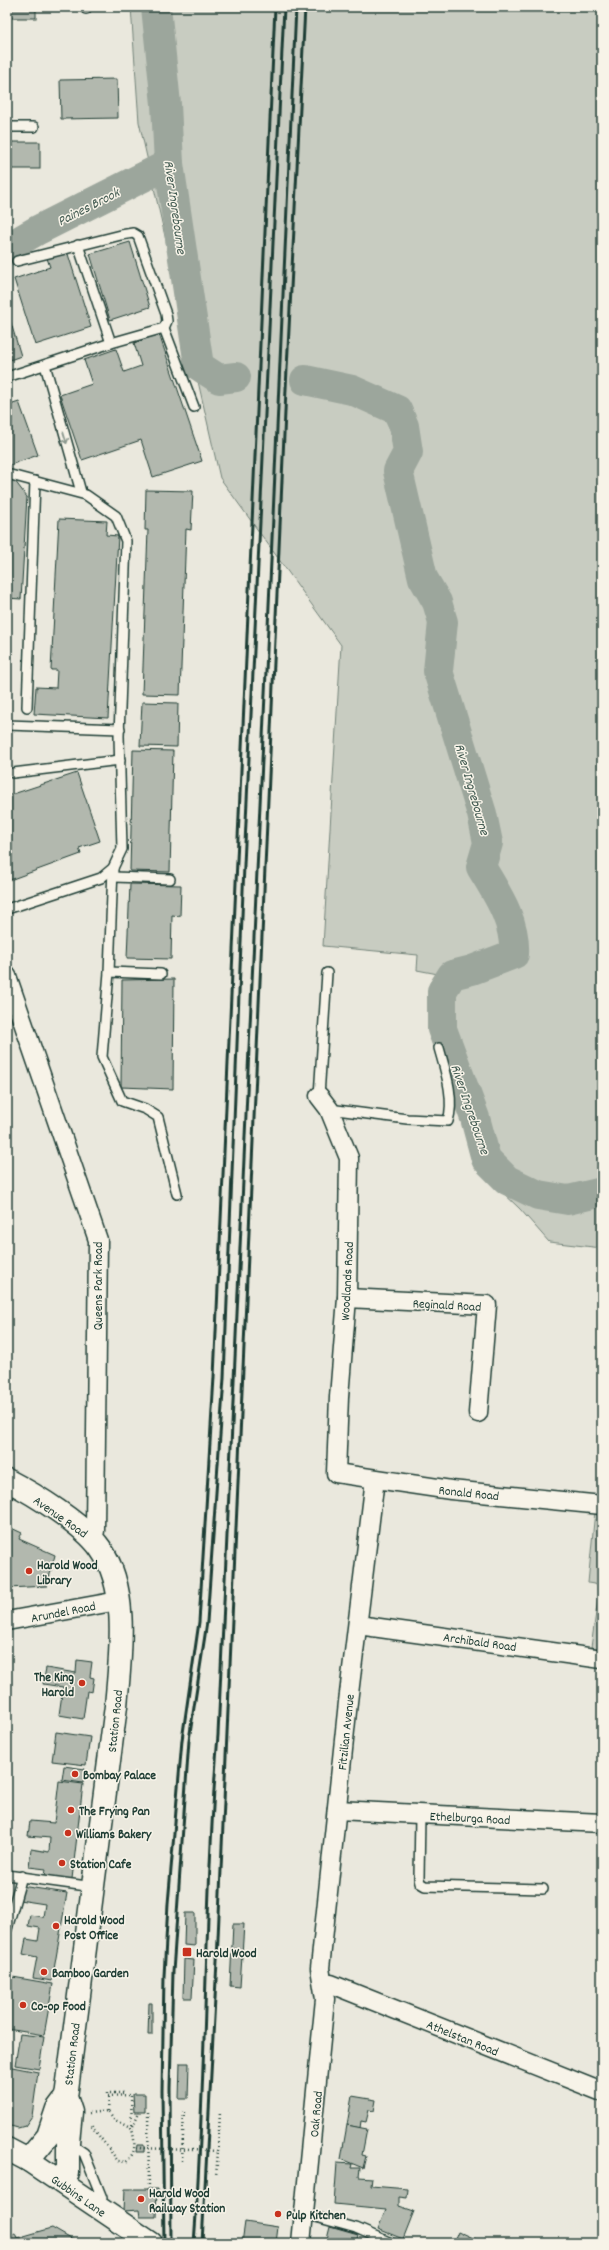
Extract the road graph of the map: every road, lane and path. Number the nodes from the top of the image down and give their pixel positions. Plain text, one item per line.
1 (34, 127) dead end
2 (7, 128) edge
3 (78, 245) junction
4 (17, 261) dead end
5 (164, 328) junction
6 (111, 343) junction
7 (45, 365) junction
8 (7, 377) edge
9 (194, 407) dead end
10 (7, 474) edge
11 (35, 481) junction
12 (81, 492) junction
13 (27, 707) dead end
14 (7, 725) edge
15 (120, 729) junction
16 (120, 760) junction
17 (13, 773) dead end
18 (113, 868) junction
19 (114, 877) junction
20 (170, 879) dead end
21 (7, 909) edge
22 (109, 972) junction
23 (327, 973) dead end
24 (161, 974) dead end
25 (7, 976) edge
26 (439, 1048) dead end
27 (324, 1103) junction
28 (177, 1194) dead end
29 (347, 1298) junction
30 (478, 1413) dead end
31 (336, 1473) joint
32 (376, 1479) junction
33 (8, 1486) edge
34 (602, 1505) edge
35 (91, 1537) junction
36 (108, 1560) joint
37 (118, 1600) junction
38 (7, 1621) edge
39 (358, 1625) junction
40 (602, 1659) edge
41 (337, 1810) junction
42 (420, 1815) junction
43 (602, 1823) edge
44 (7, 1875) edge
45 (22, 1876) junction
46 (94, 1887) junction
47 (543, 1889) dead end
48 (7, 1929) edge
49 (324, 1984) junction
50 (602, 2092) edge
51 (123, 2093) dead end
52 (109, 2096) junction
53 (87, 2107) dead end
54 (184, 2110) dead end
55 (108, 2111) junction
56 (139, 2112) dead end
57 (148, 2112) dead end
58 (220, 2112) dead end
59 (88, 2114) junction
60 (132, 2128) junction
61 (58, 2139) junction
62 (142, 2148) dead end
63 (7, 2149) edge
64 (149, 2149) junction
65 (182, 2150) junction
66 (218, 2151) junction
67 (28, 2160) junction
68 (182, 2161) dead end
69 (216, 2176) dead end
70 (63, 2183) junction
71 (149, 2189) dead end
72 (97, 2208) junction
73 (305, 2214) junction
74 (151, 2243) edge
75 (301, 2243) edge
76 (391, 2243) edge

1 - 2 lane
3 - 4 lane
3 - 5 lane
3 - 6 lane
5 - 6 lane
5 - 9 lane
6 - 7 lane
7 - 8 lane
7 -> 12 lane
10 - 11 lane
11 - 12 lane
11 - 13 lane
12 - 15 lane
14 - 15 lane
15 - 16 lane
16 - 17 lane
16 - 18 lane
18 - 19 lane
18 - 21 lane
19 - 20 lane
19 - 22 lane
22 - 24 lane
22 - 28 lane
23 - 27 lane
25 - 35 street, Queens Park Road
26 - 27 lane
27 - 29 street, Woodlands Road
29 - 30 street, Reginald Road
29 - 31 street, Woodlands Road
31 - 32 street, Ronald Road
32 - 34 street, Ronald Road
32 - 39 street, Fitzilian Avenue
33 - 35 street, Avenue Road
35 - 36 street, Avenue Road
36 - 37 street, Station Road
37 - 38 street, Arundel Road
37 - 46 street, Station Road
39 - 40 street, Archibald Road
39 - 41 street, Fitzilian Avenue
41 - 42 street, Ethelburga Road
41 - 49 street, Fitzilian Avenue
42 - 43 street, Ethelburga Road
42 - 47 lane
44 - 45 lane
45 - 46 lane
45 - 48 lane
46 - 61 street, Station Road
49 - 50 street, Athelstan Road
49 - 73 street, Oak Road
51 - 52 path
52 - 55 path
52 - 60 path
53 - 59 path
54 - 65 path
55 - 59 path
55 - 60 path
56 - 60 path
57 - 64 path
58 - 66 path
59 - 60 path
61 - 67 street, Station Road
61 - 70 street, Station Road
61 - 72 lane
62 - 64 path, bridge
63 - 67 street, Gubbins Lane
64 - 65 path, bridge
64 - 71 path
65 - 66 path, bridge
65 - 68 path
66 - 69 path, bridge
67 - 70 street, Gubbins Lane
70 - 72 street, Gubbins Lane
72 - 74 street, Gubbins Lane
73 - 75 street, Oak Road
73 - 76 lane

